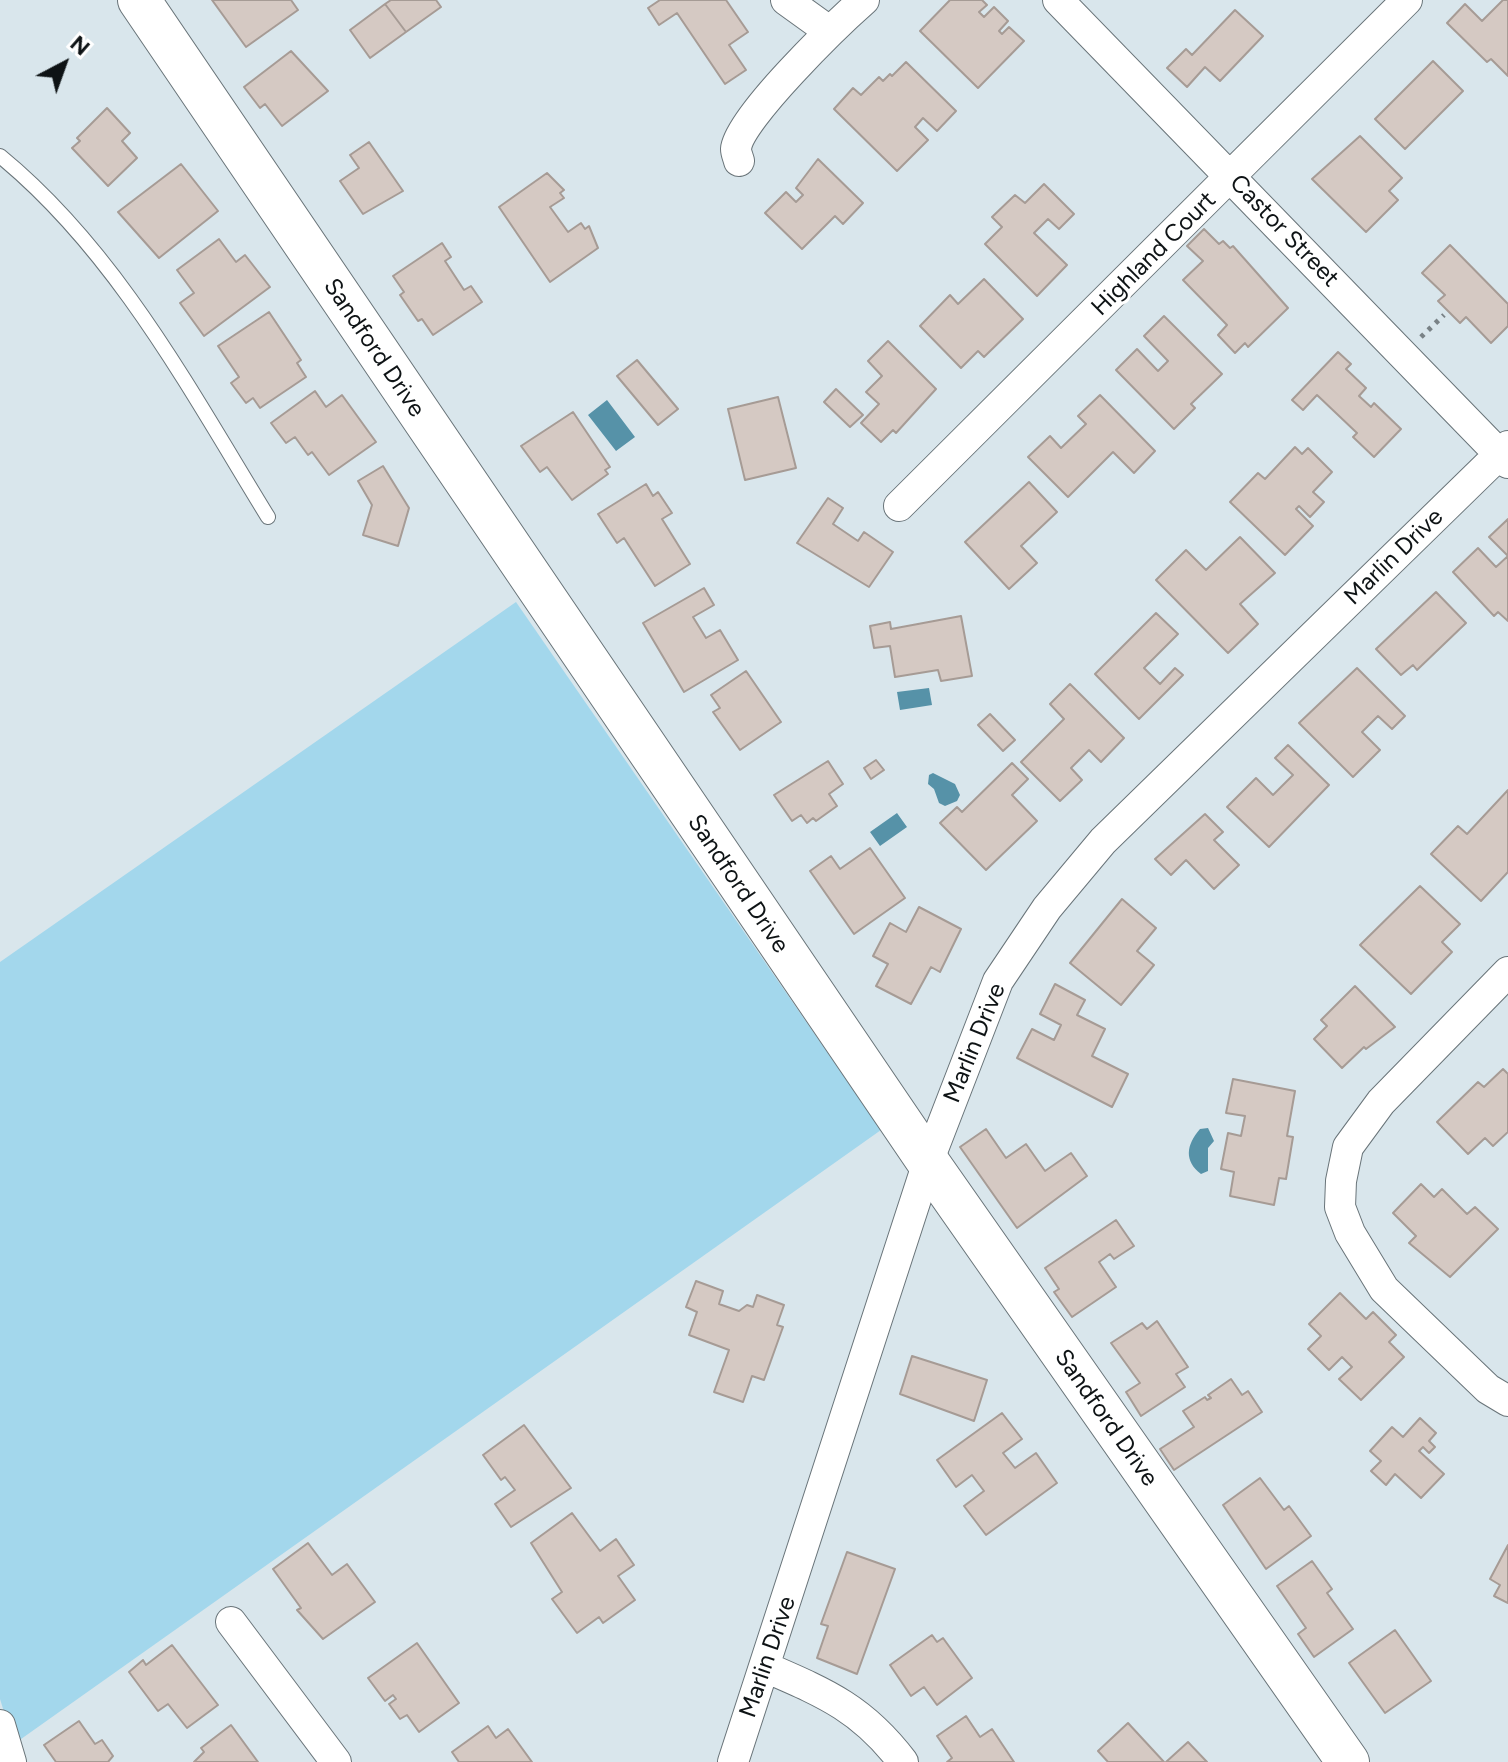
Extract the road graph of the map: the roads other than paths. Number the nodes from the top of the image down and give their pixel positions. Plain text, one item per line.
1 (139, 0) edge
2 (786, 0) edge
3 (864, 0) edge
4 (1058, 0) edge
5 (1407, 0) edge
6 (829, 31) junction
7 (0, 156) edge
8 (739, 161) dead end
9 (1232, 177) junction
10 (1505, 455) edge
11 (899, 506) dead end
12 (268, 517) dead end
13 (1508, 972) edge
14 (928, 1162) junction
15 (1508, 1401) edge
16 (231, 1622) dead end
17 (765, 1667) junction
18 (0, 1725) edge
19 (11, 1762) edge
20 (336, 1762) edge
21 (733, 1762) edge
22 (903, 1762) edge
23 (1348, 1762) edge

1 - 14 street, Sandford Drive
2 - 6 street
3 - 6 street
4 - 9 street, Castor Street
5 - 9 street, Highland Court
6 - 8 street
7 - 12 lane
9 - 10 street, Castor Street
9 - 11 street, Highland Court
10 - 14 street, Marlin Drive
13 - 15 street
14 - 17 street, Marlin Drive
14 - 23 street, Sandford Drive
16 - 20 street
17 - 21 street, Marlin Drive
17 - 22 street
18 - 19 street

